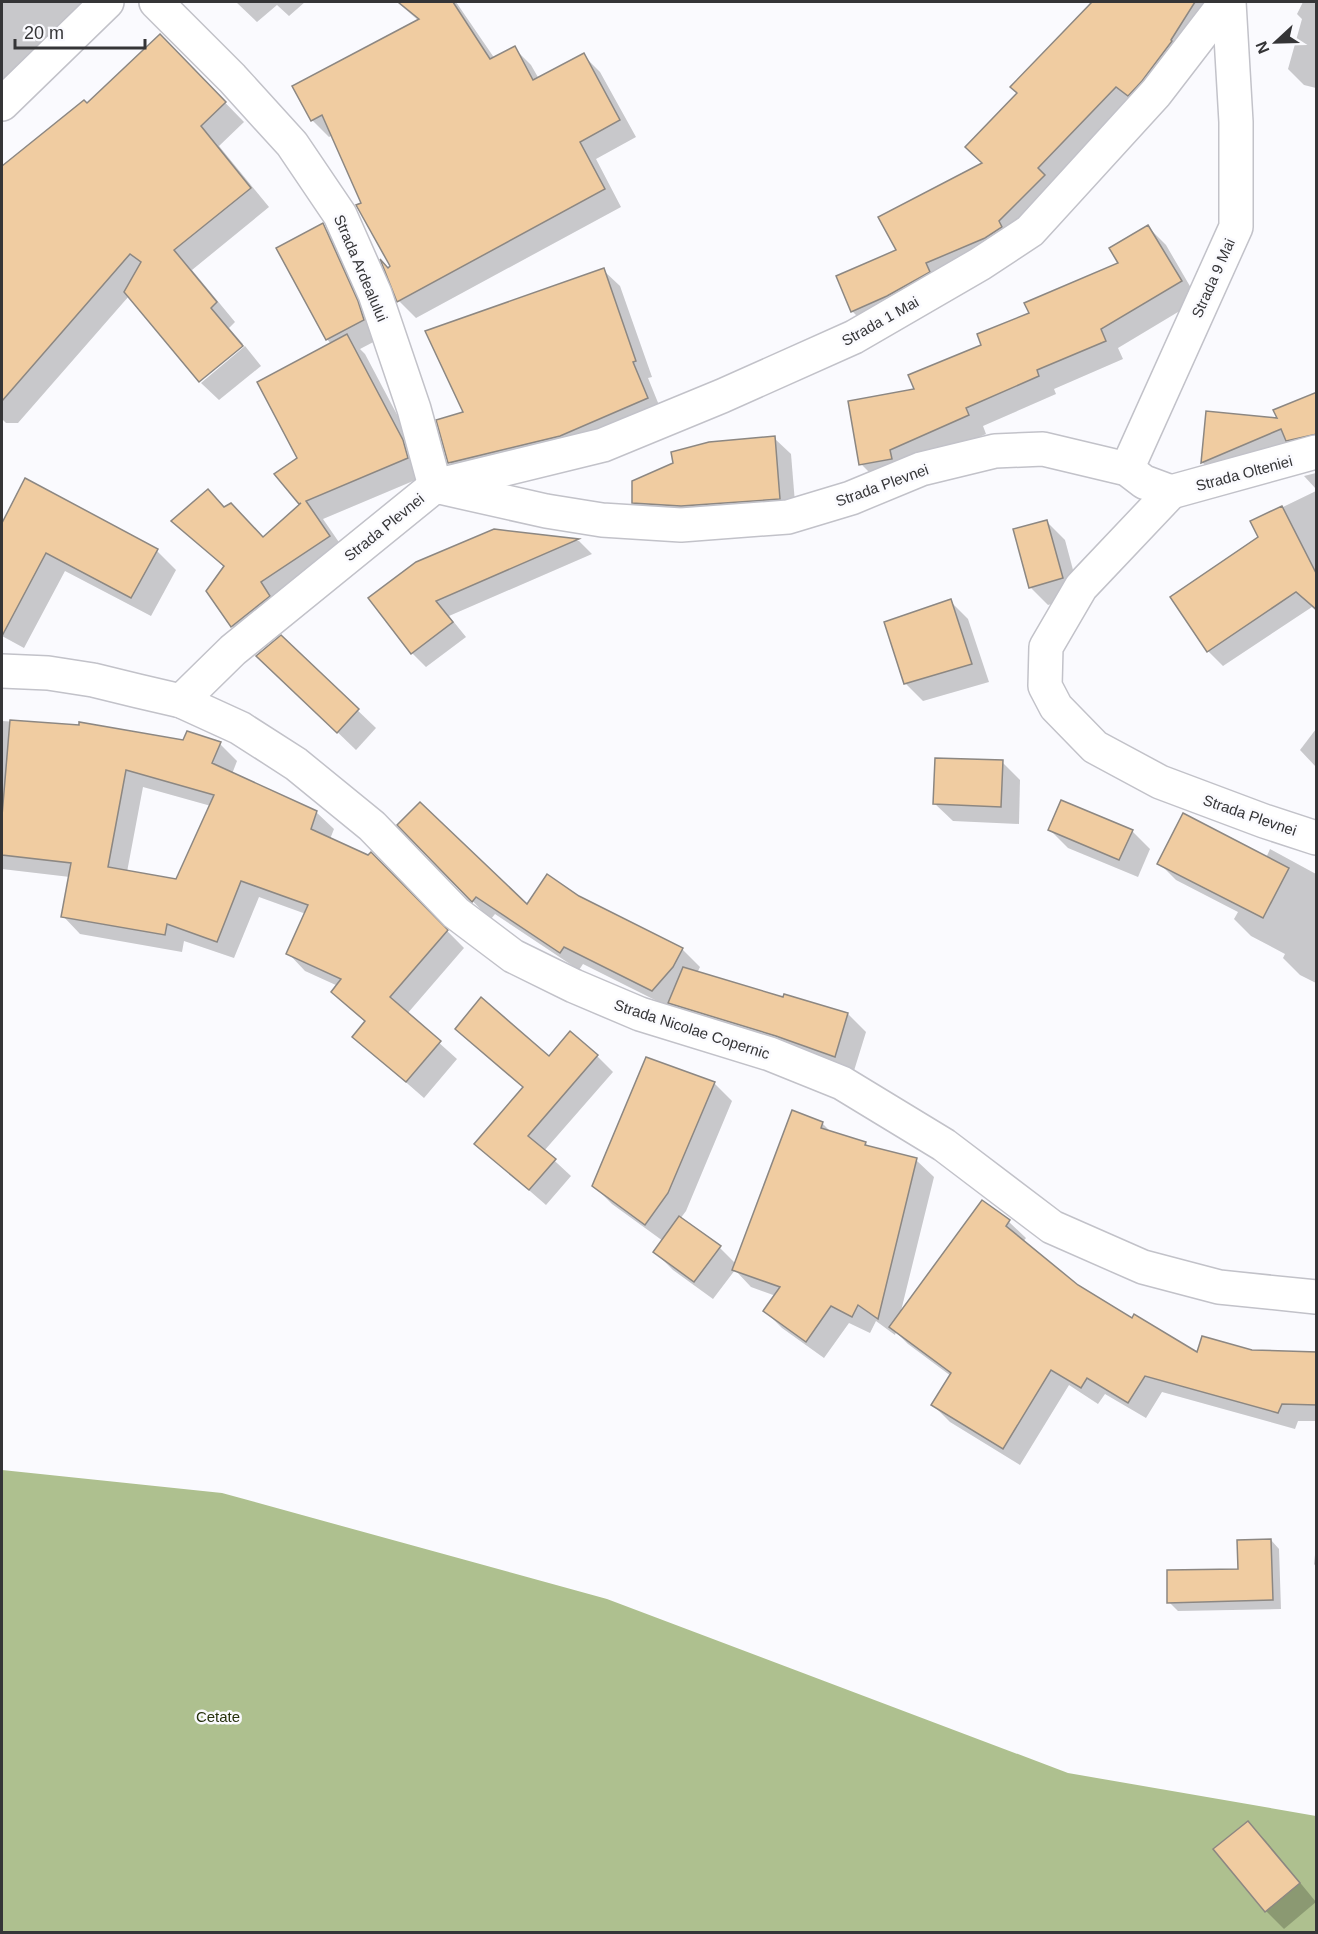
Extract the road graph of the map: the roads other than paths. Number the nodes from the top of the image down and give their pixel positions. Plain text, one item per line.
1 (107, 2) edge
2 (156, 2) edge
3 (1228, 2) edge
4 (2, 104) edge
5 (1317, 452) edge
6 (1127, 469) junction
7 (435, 486) junction
8 (1171, 492) junction
9 (2, 671) edge
10 (181, 701) junction
11 (1317, 838) edge
12 (1317, 1297) edge

1 - 4 street
2 - 7 street, Strada Ardealului
3 - 6 street, Strada 9 Mai
3 - 7 street, Strada 1 Mai
5 - 8 street, Strada Olteniei
6 - 7 street, Strada Plevnei
6 - 8 street, Strada Plevnei
7 - 10 street, Strada Plevnei
8 - 11 street, Strada Plevnei
9 - 10 street, Strada Nicolae Copernic
10 - 12 street, Strada Nicolae Copernic

